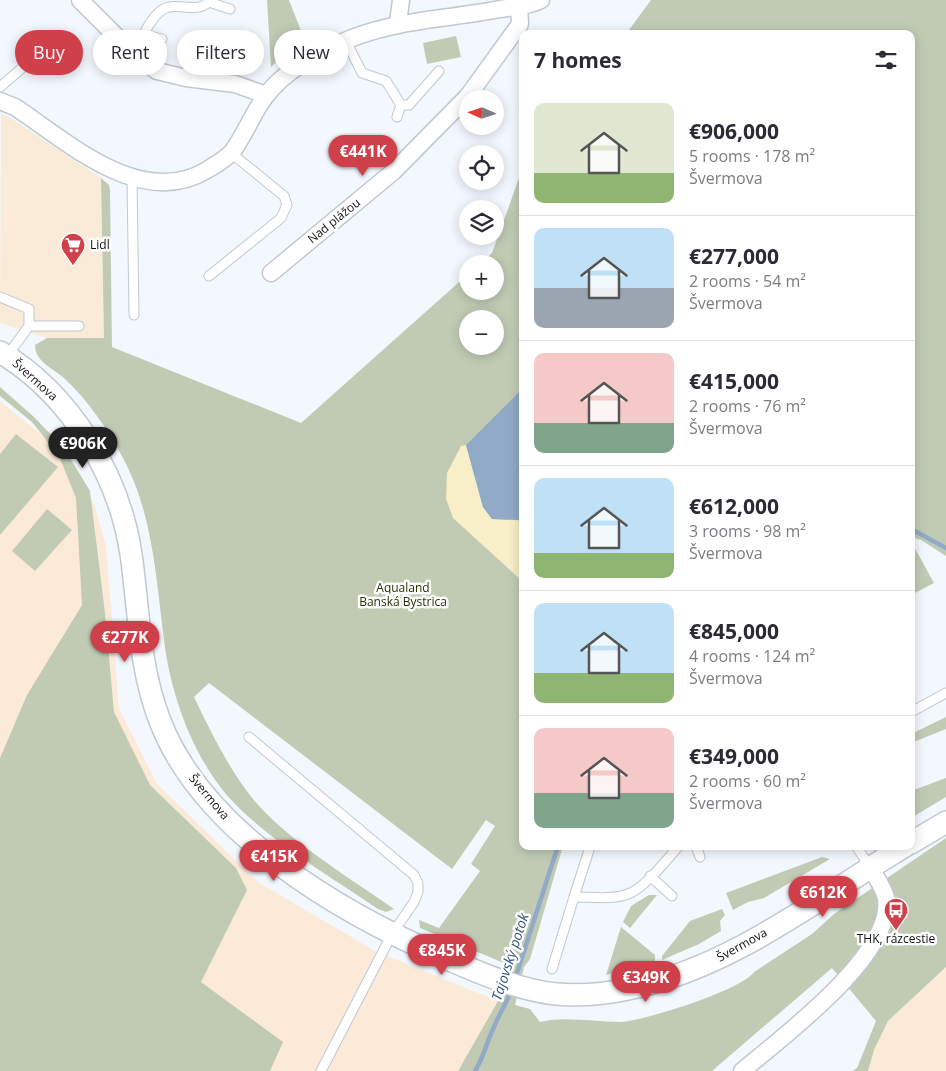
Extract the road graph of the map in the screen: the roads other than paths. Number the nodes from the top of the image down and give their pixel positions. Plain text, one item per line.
1 (80, 0) edge
2 (401, 0) edge
3 (541, 0) edge
4 (209, 1) edge
5 (519, 5) junction
6 (230, 9) dead end
7 (398, 23) junction
8 (110, 30) edge
9 (148, 30) edge
10 (348, 40) edge
11 (348, 45) edge
12 (439, 70) dead end
13 (15, 74) edge
14 (167, 74) edge
15 (288, 75) edge
16 (0, 87) edge
17 (266, 95) junction
18 (0, 101) edge
19 (401, 106) junction
20 (397, 117) dead end
21 (231, 153) junction
22 (132, 178) junction
23 (272, 273) dead end
24 (209, 276) dead end
25 (0, 298) edge
26 (134, 315) dead end
27 (29, 326) junction
28 (79, 326) dead end
29 (4, 354) edge
30 (946, 693) edge
31 (915, 710) edge
32 (248, 737) dead end
33 (946, 822) edge
34 (915, 841) edge
35 (589, 850) edge
36 (675, 850) edge
37 (697, 850) edge
38 (859, 850) edge
39 (898, 850) edge
40 (700, 857) dead end
41 (870, 867) junction
42 (650, 876) junction
43 (672, 896) dead end
44 (574, 897) junction
45 (392, 934) junction
46 (552, 969) dead end
47 (321, 1071) edge
48 (742, 1071) edge

1 - 8 street
2 - 7 street
3 - 5 street
4 - 6 lane
4 - 9 lane
5 - 7 street
5 - 23 street, Nad plážou
7 - 10 street
11 - 19 lane
12 - 19 lane
13 - 16 lane
14 - 17 street
15 - 17 street
16 - 18 street
17 - 21 street
18 - 22 street
19 - 20 lane
21 - 22 street
21 - 24 lane
22 - 26 lane
25 - 27 lane
27 - 28 lane
27 - 29 lane
29 - 45 street, Švermova
30 - 31 lane
32 - 45 lane
33 - 34 street
35 - 44 lane
36 - 42 lane
37 - 40 lane
38 - 41 lane
39 - 41 street, Švermova
41 - 45 street, Švermova
41 - 48 street
42 - 43 lane
42 - 44 lane
44 - 46 lane
45 - 47 lane

